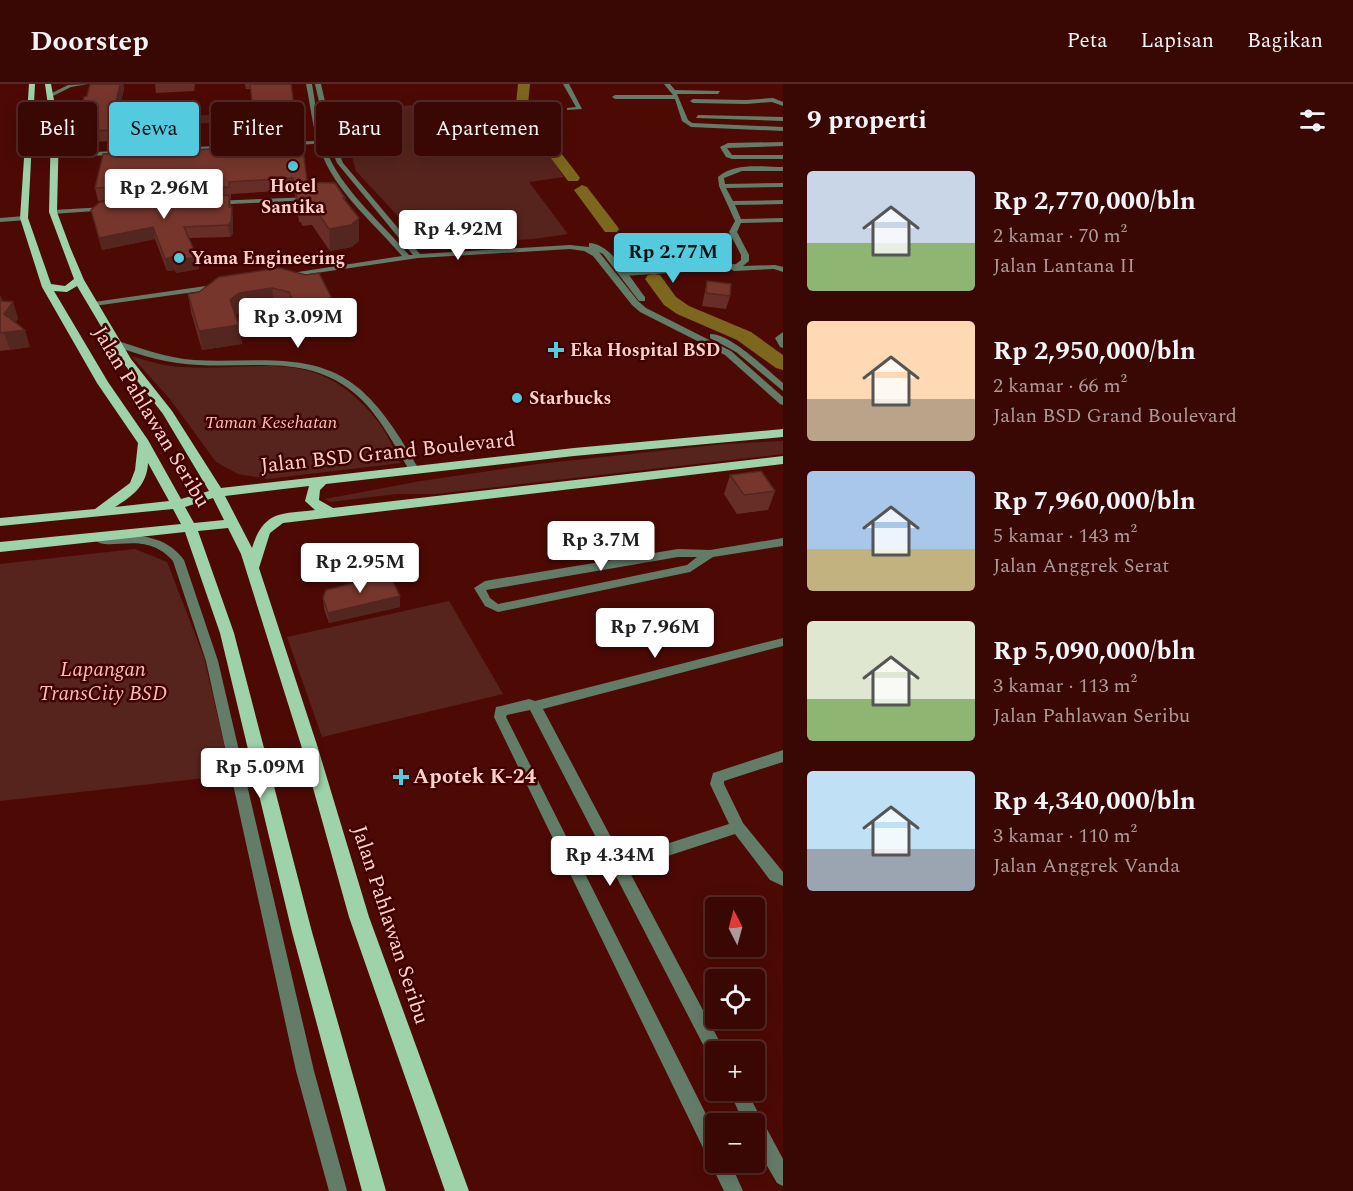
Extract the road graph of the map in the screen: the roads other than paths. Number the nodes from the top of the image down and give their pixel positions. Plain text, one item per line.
1 (32, 84) edge
2 (48, 84) edge
3 (80, 84) edge
4 (85, 84) edge
5 (309, 84) edge
6 (318, 84) edge
7 (566, 84) edge
8 (667, 84) edge
9 (718, 92) dead end
10 (676, 95) junction
11 (780, 95) dead end
12 (50, 96) junction
13 (615, 97) dead end
14 (773, 100) junction
15 (693, 101) dead end
16 (51, 102) edge
17 (322, 102) edge
18 (783, 104) edge
19 (573, 117) dead end
20 (698, 117) dead end
21 (316, 118) edge
22 (783, 119) edge
23 (783, 129) edge
24 (720, 133) dead end
25 (316, 142) edge
26 (783, 142) edge
27 (97, 154) edge
28 (55, 156) edge
29 (326, 156) edge
30 (337, 156) edge
31 (783, 157) edge
32 (783, 170) edge
33 (783, 185) edge
34 (722, 186) junction
35 (343, 196) edge
36 (353, 196) junction
37 (323, 197) edge
38 (783, 202) edge
39 (731, 203) junction
40 (201, 204) edge
41 (120, 208) edge
42 (52, 212) junction
43 (24, 218) junction
44 (0, 220) edge
45 (783, 220) edge
46 (739, 221) junction
47 (783, 226) edge
48 (746, 227) dead end
49 (416, 254) junction
50 (405, 256) junction
51 (721, 268) junction
52 (783, 270) edge
53 (278, 274) edge
54 (623, 274) junction
55 (79, 280) junction
56 (232, 281) edge
57 (620, 284) junction
58 (630, 284) junction
59 (47, 287) junction
60 (92, 301) junction
61 (783, 335) edge
62 (117, 344) junction
63 (783, 345) edge
64 (783, 388) edge
65 (783, 402) edge
66 (783, 433) edge
67 (142, 440) junction
68 (783, 460) edge
69 (415, 471) junction
70 (321, 483) junction
71 (217, 493) junction
72 (176, 505) junction
73 (330, 512) junction
74 (93, 513) junction
75 (78, 515) junction
76 (0, 522) edge
77 (233, 523) junction
78 (190, 528) junction
79 (65, 539) junction
80 (783, 542) edge
81 (0, 547) edge
82 (710, 554) junction
83 (253, 567) junction
84 (783, 642) edge
85 (532, 705) junction
86 (783, 756) edge
87 (738, 827) junction
88 (618, 866) junction
89 (783, 879) edge
90 (710, 1041) edge
91 (705, 1132) edge
92 (765, 1144) edge
93 (725, 1173) edge
94 (783, 1178) edge
95 (338, 1191) edge
96 (374, 1191) edge
97 (457, 1191) edge
98 (734, 1191) edge

1 - 43 main road, Jalan Pahlawan Seribu
2 - 12 main road, Jalan Pahlawan Seribu
3 - 4 street
3 - 12 street
5 - 21 street
6 - 17 street
7 - 19 street
8 - 10 street
9 - 10 street
10 - 13 street
10 - 23 street
11 - 14 street
12 - 16 main road, Jalan Pahlawan Seribu
14 - 15 street
14 - 18 street
20 - 22 street
24 - 26 street
25 - 27 street
26 - 31 street
28 - 42 main road, Jalan Pahlawan Seribu
29 - 36 street
30 - 49 street
32 - 34 street
33 - 34 street
34 - 39 street
35 - 36 street
36 - 50 street
37 - 40 street
38 - 39 street
39 - 46 street
41 - 42 street
42 - 55 main road, Jalan Pahlawan Seribu
43 - 44 street
43 - 59 main road, Jalan Pahlawan Seribu
45 - 46 street
46 - 51 street
47 - 48 street
49 - 50 street
49 - 54 street
49 - 57 street
50 - 53 street
51 - 52 street
51 - 54 street
54 - 58 street
55 - 59 main road
55 - 60 main road, Jalan Pahlawan Seribu
56 - 60 street
57 - 58 street
57 - 65 street
58 - 64 street
59 - 67 main road, Jalan Pahlawan Seribu
60 - 62 main road, Jalan Pahlawan Seribu
61 - 63 street
62 - 69 street
62 - 71 main road, Jalan Pahlawan Seribu
66 - 69 main road, Jalan BSD Grand Boulevard
67 - 72 main road, Jalan Pahlawan Seribu
67 - 74 main road
68 - 73 main road
69 - 70 main road, Jalan BSD Grand Boulevard
70 - 71 main road, Jalan BSD Grand Boulevard
70 - 73 main road
71 - 72 main road, Jalan BSD Grand Boulevard
71 - 77 main road, Jalan Pahlawan Seribu
72 - 74 main road, Jalan BSD Grand Boulevard
72 - 78 main road, Jalan Pahlawan Seribu
73 - 83 main road
74 - 75 main road, Jalan BSD Grand Boulevard
75 - 76 main road, Jalan BSD Grand Boulevard
75 - 79 main road
77 - 78 main road
77 - 83 main road, Jalan Pahlawan Seribu
78 - 79 main road
78 - 96 main road, Jalan Pahlawan Seribu
79 - 81 main road
79 - 95 street
80 - 82 street
82 - 82 street
83 - 97 main road, Jalan Pahlawan Seribu
84 - 85 street
85 - 88 street
85 - 91 street
86 - 87 street
87 - 88 street
87 - 89 street
88 - 90 street
92 - 94 street
93 - 98 street

